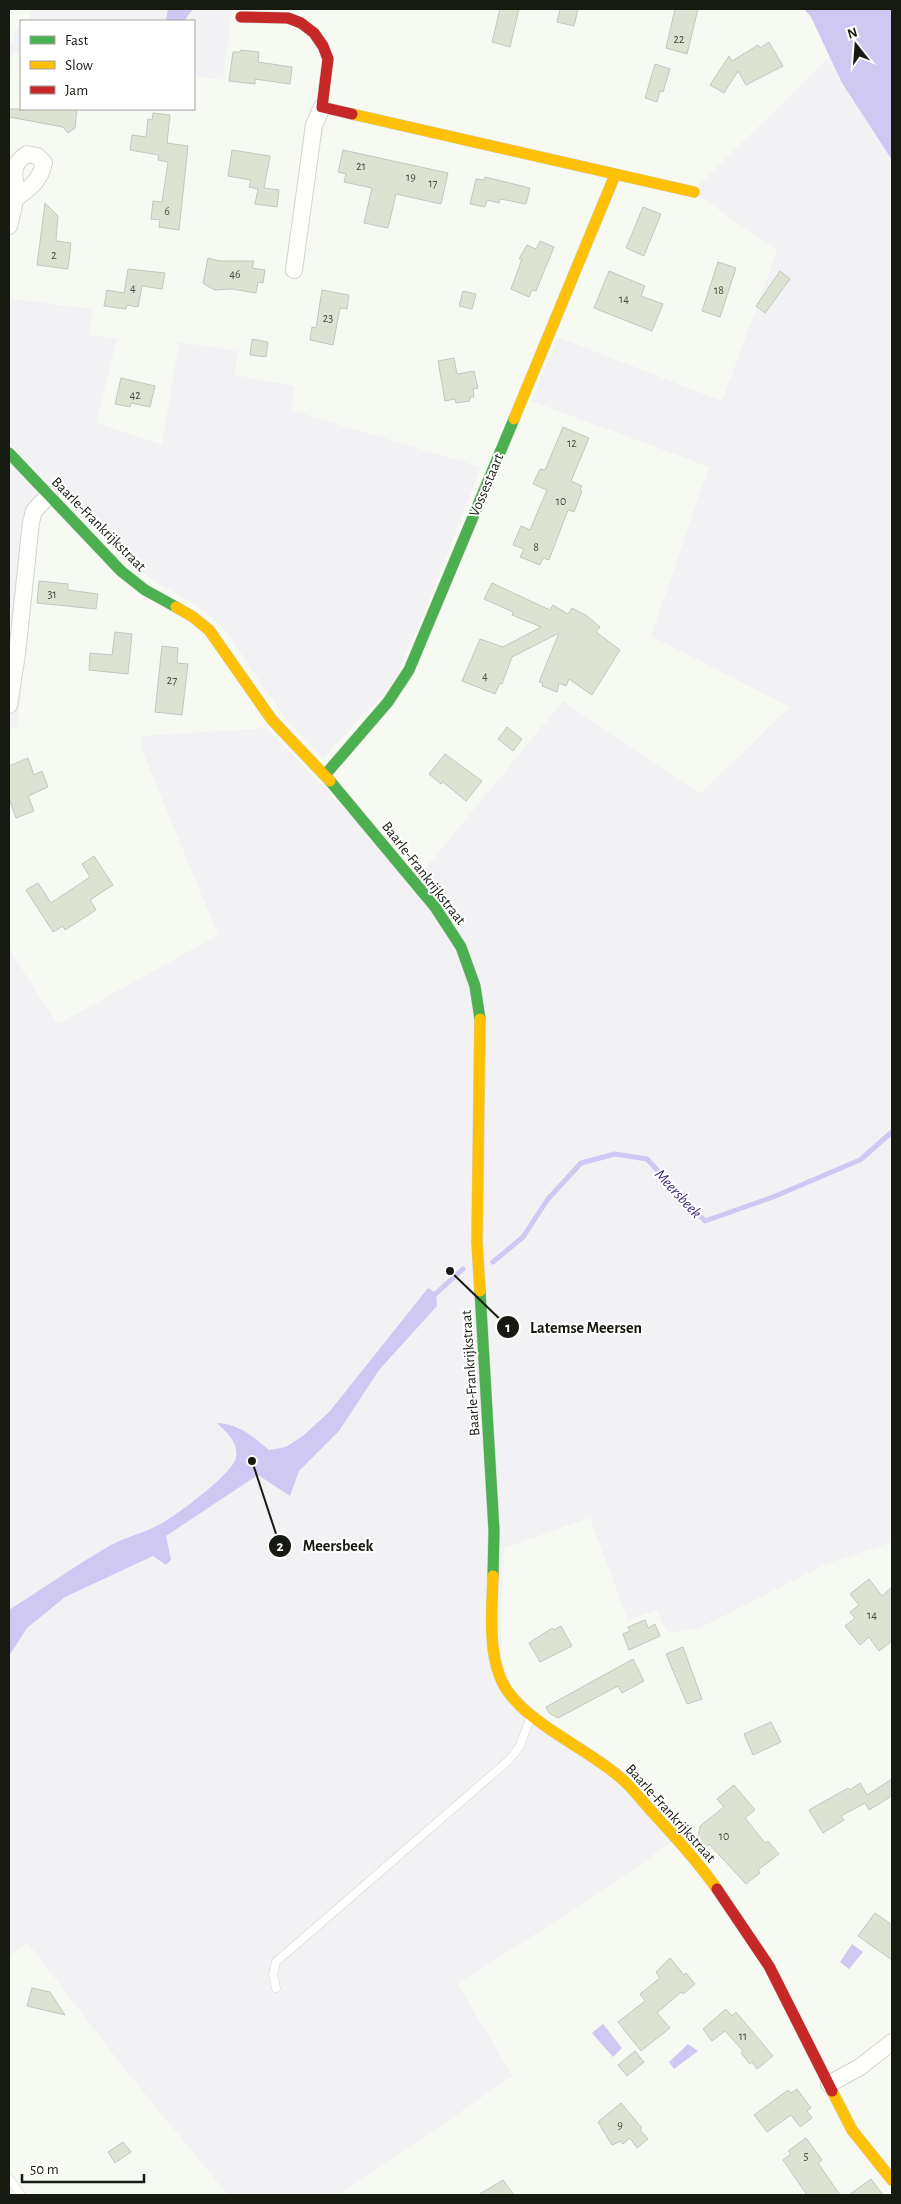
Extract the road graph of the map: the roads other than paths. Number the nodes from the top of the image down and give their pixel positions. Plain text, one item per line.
1 (241, 18) dead end
2 (322, 107) junction
3 (615, 175) junction
4 (694, 192) dead end
5 (16, 198) dead end
6 (9, 226) edge
7 (294, 270) dead end
8 (9, 453) edge
9 (49, 495) junction
10 (9, 705) edge
11 (325, 775) junction
12 (531, 1717) junction
13 (276, 1988) dead end
14 (892, 2042) edge
15 (829, 2084) junction
16 (9, 2178) edge
17 (892, 2180) edge
18 (21, 2195) edge

1 - 2 street
2 - 3 street
2 - 7 street
3 - 4 street
3 - 11 street, Vossestaart
5 - 6 street
8 - 9 street, Baarle-Frankrijkstraat
9 - 10 street
9 - 11 street, Baarle-Frankrijkstraat
11 - 12 street, Baarle-Frankrijkstraat
12 - 13 lane
12 - 15 street, Baarle-Frankrijkstraat
14 - 15 street
15 - 17 street, Baarle-Frankrijkstraat
16 - 18 lane

